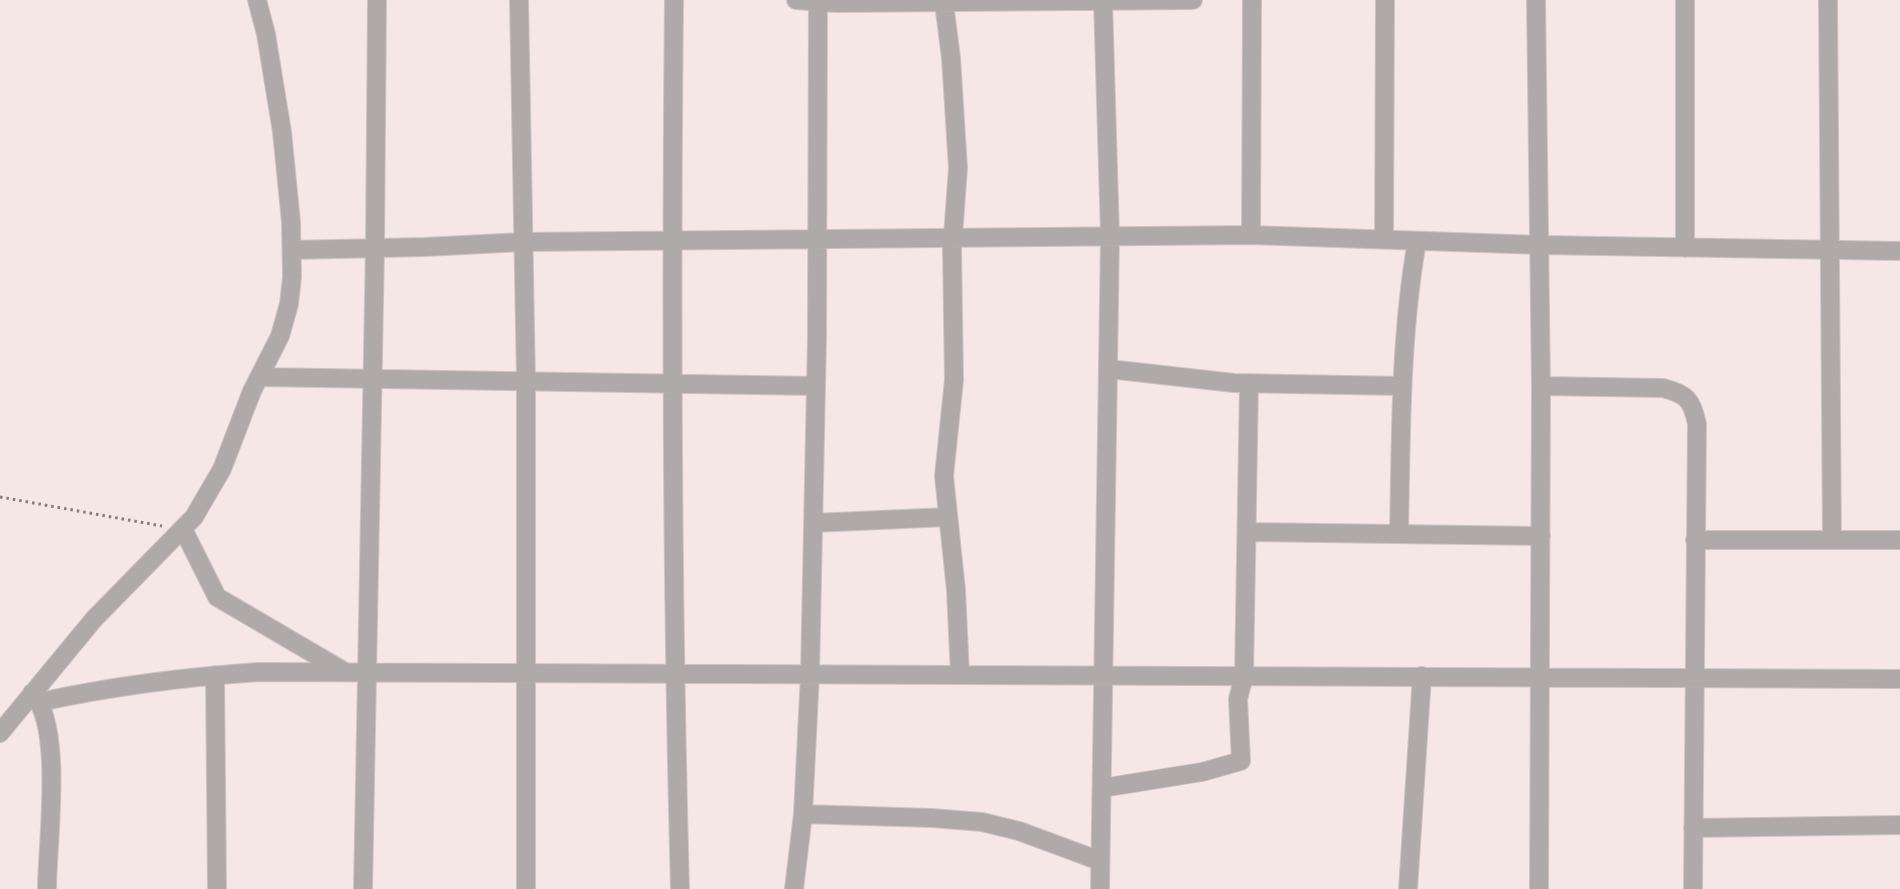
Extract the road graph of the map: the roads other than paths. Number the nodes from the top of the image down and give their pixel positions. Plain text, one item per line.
1 (257, 0) edge
2 (377, 0) edge
3 (519, 0) edge
4 (674, 0) edge
5 (796, 0) edge
6 (1103, 0) edge
7 (1193, 0) edge
8 (1252, 0) edge
9 (1385, 0) edge
10 (1536, 0) edge
11 (1685, 0) edge
12 (1828, 0) edge
13 (818, 1) edge
14 (944, 3) junction
15 (1251, 235) junction
16 (1110, 236) junction
17 (952, 238) junction
18 (817, 240) junction
19 (1384, 240) junction
20 (1417, 241) junction
21 (522, 242) junction
22 (671, 242) junction
23 (1541, 245) junction
24 (376, 247) junction
25 (1684, 248) junction
26 (1830, 249) junction
27 (292, 250) junction
28 (1900, 251) edge
29 (1109, 369) junction
30 (259, 377) junction
31 (372, 379) junction
32 (526, 381) junction
33 (674, 384) junction
34 (1249, 384) junction
35 (815, 386) junction
36 (1402, 386) junction
37 (1542, 386) junction
38 (948, 517) junction
39 (813, 524) junction
40 (183, 529) junction
41 (1248, 532) junction
42 (1399, 534) junction
43 (1541, 536) junction
44 (1695, 540) junction
45 (1832, 540) junction
46 (1900, 540) edge
47 (346, 672) junction
48 (368, 672) junction
49 (524, 674) junction
50 (810, 674) junction
51 (215, 675) junction
52 (674, 675) junction
53 (960, 675) junction
54 (1102, 675) junction
55 (1244, 676) junction
56 (1422, 676) junction
57 (1541, 678) junction
58 (1694, 678) junction
59 (1900, 678) edge
60 (36, 698) junction
61 (0, 733) edge
62 (1102, 788) junction
63 (803, 814) junction
64 (1900, 825) edge
65 (1693, 828) junction
66 (1100, 861) junction
67 (46, 889) edge
68 (217, 889) edge
69 (363, 889) edge
70 (526, 889) edge
71 (680, 889) edge
72 (794, 889) edge
73 (1100, 889) edge
74 (1408, 889) edge
75 (1539, 889) edge
76 (1693, 889) edge

1 - 27 street
2 - 24 street
3 - 21 street
4 - 22 street
5 - 13 street
6 - 7 street
6 - 14 street
6 - 16 street
8 - 15 street
9 - 19 street
10 - 23 street
11 - 25 street
12 - 26 street
13 - 14 street
13 - 18 street
14 - 17 street
15 - 16 street
15 - 19 street
16 - 17 street
16 - 29 street
17 - 18 street
17 - 38 street
18 - 22 street
18 - 35 street
19 - 20 street
20 - 23 street
20 - 36 street
21 - 22 street
21 - 24 street
21 - 32 street
22 - 33 street
23 - 25 street
23 - 37 street
24 - 27 street
24 - 31 street
25 - 26 street
26 - 28 street
26 - 45 street
27 - 30 street
29 - 34 street
29 - 54 street
30 - 31 street
30 - 40 street
31 - 32 street
31 - 48 street
32 - 33 street
32 - 49 street
33 - 35 street
33 - 52 street
34 - 36 street
34 - 41 street
35 - 39 street
36 - 42 street
37 - 43 street
37 - 44 street
38 - 39 street
38 - 53 street
39 - 50 street
40 - 47 street
40 - 60 street
41 - 42 street
41 - 55 street
42 - 43 street
43 - 57 street
44 - 45 street
44 - 58 street
45 - 46 street
47 - 48 street
47 - 51 street
48 - 49 street
48 - 69 street
49 - 52 street
49 - 70 street
50 - 52 street
50 - 53 street
50 - 63 street
51 - 60 street
51 - 68 street
52 - 71 street
53 - 54 street
54 - 55 street
54 - 62 street
55 - 56 street
55 - 62 street
56 - 57 street
56 - 74 street
57 - 58 street
57 - 75 street
58 - 59 street
58 - 65 street
60 - 61 street
60 - 67 street
62 - 66 street
63 - 66 street
63 - 72 street
64 - 65 street
65 - 76 street
66 - 73 street

